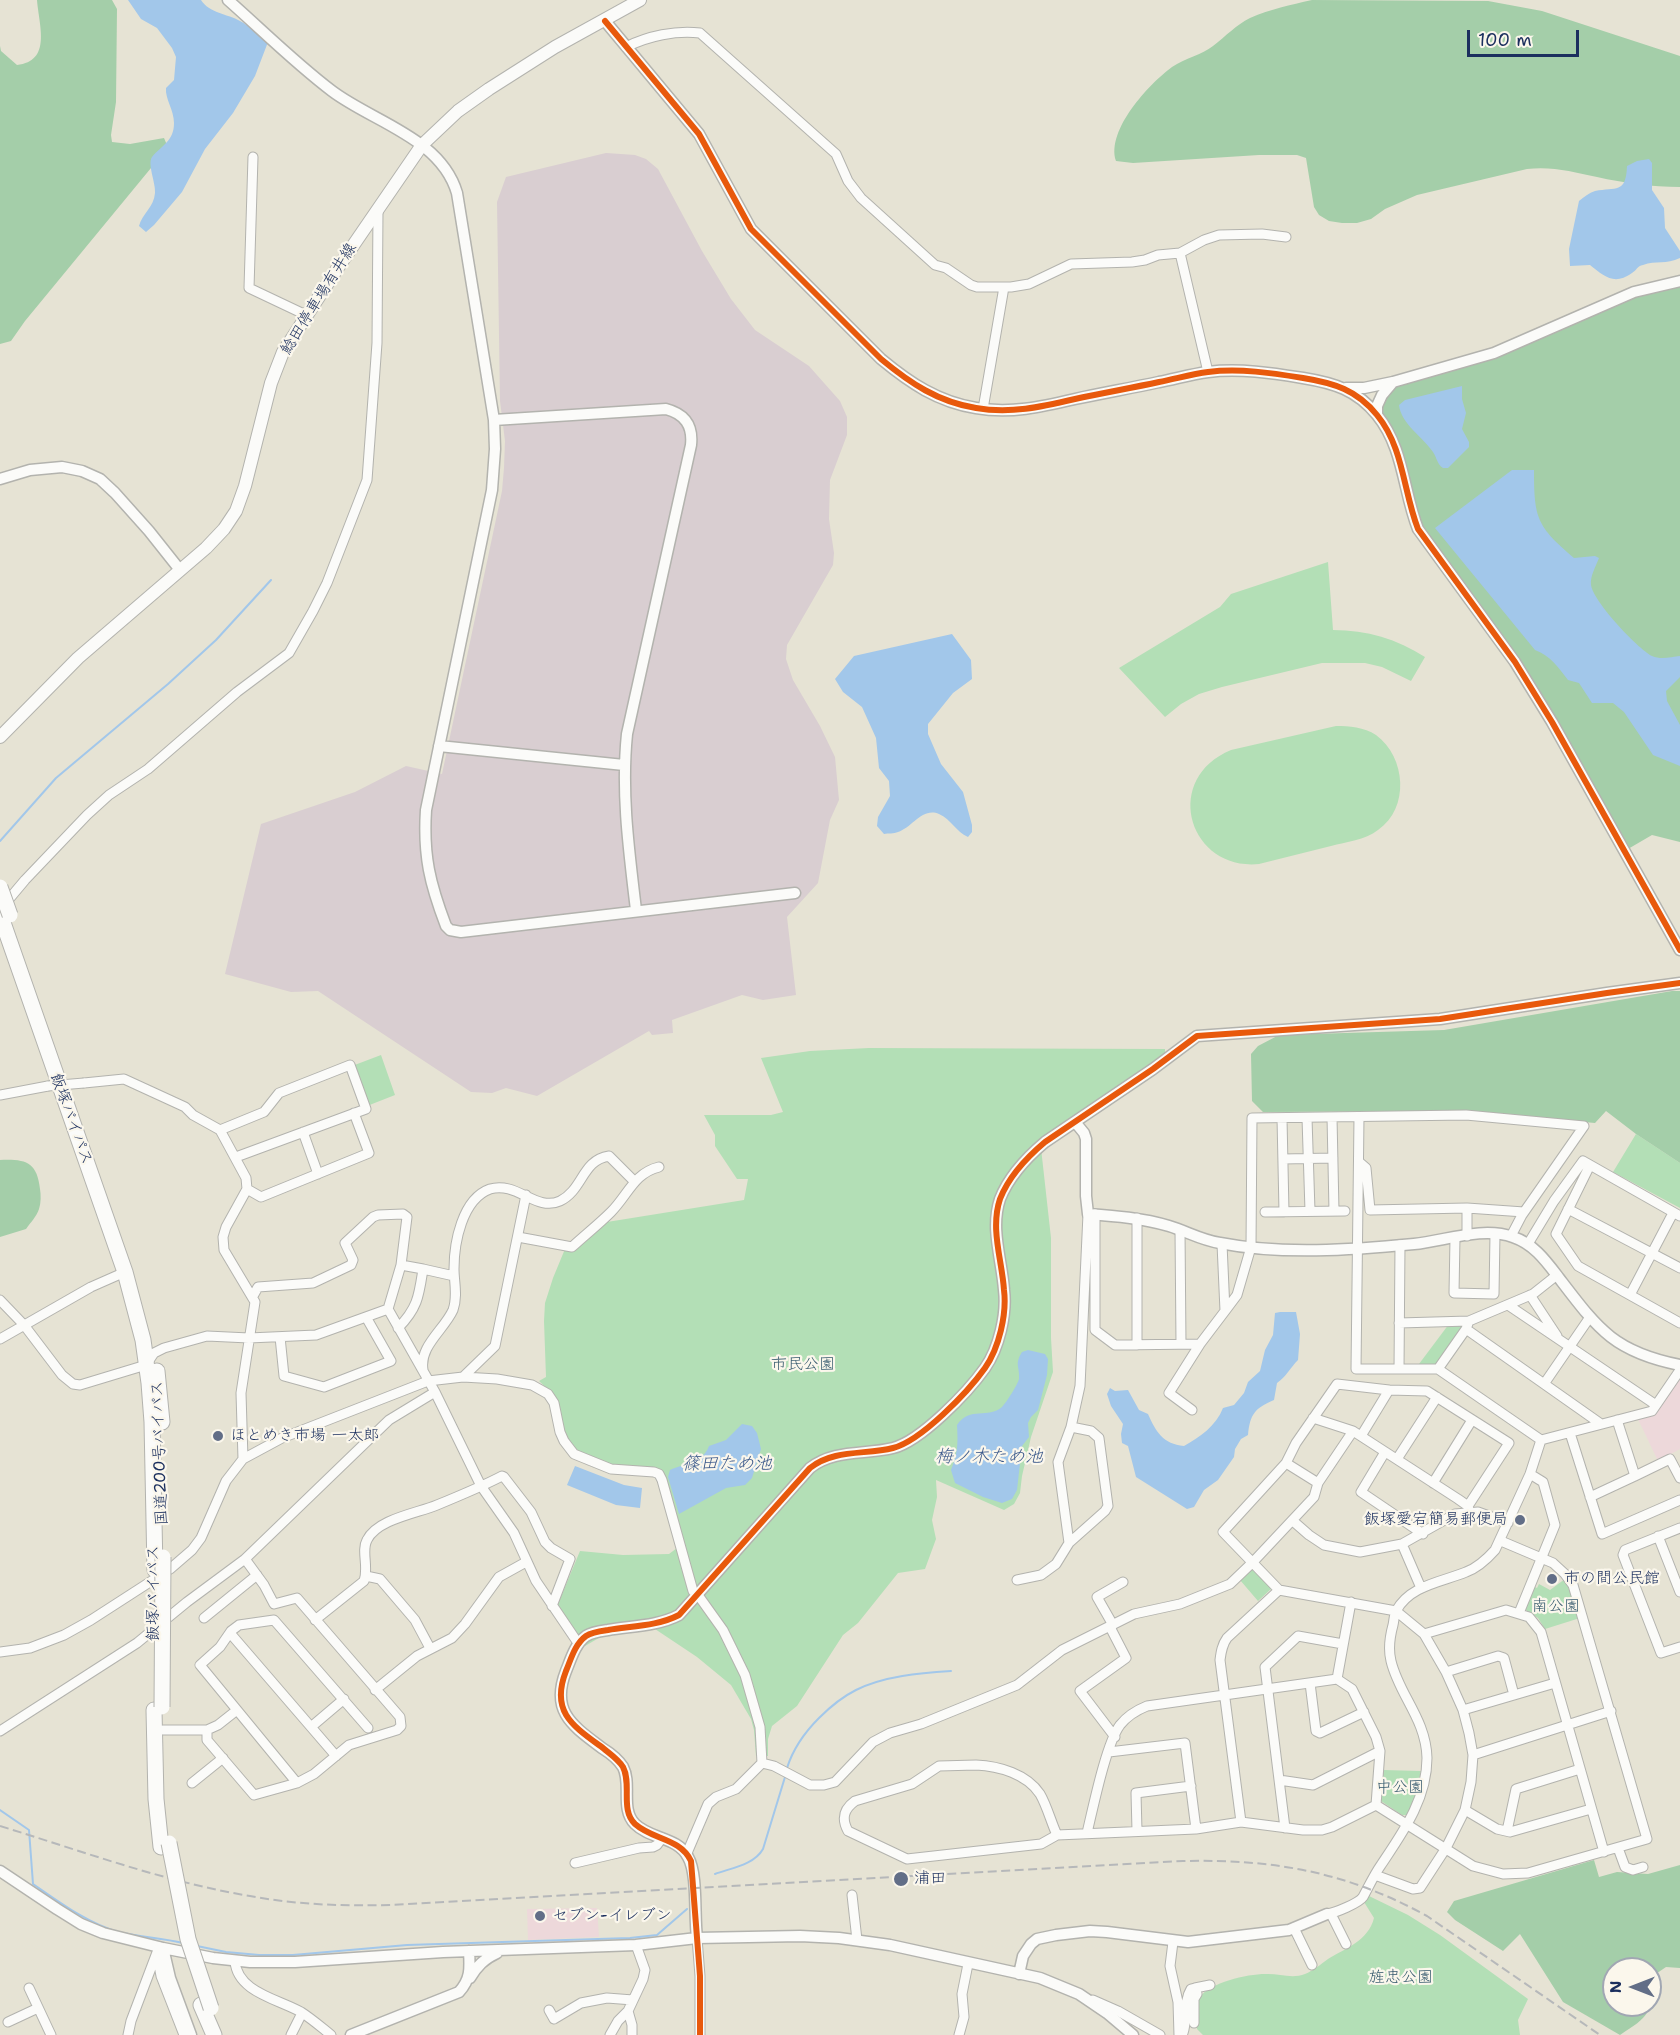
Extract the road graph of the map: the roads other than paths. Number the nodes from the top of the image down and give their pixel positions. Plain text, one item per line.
1 (228, 0) edge
2 (640, 0) edge
3 (604, 21) junction
4 (626, 47) junction
5 (422, 145) junction
6 (253, 157) dead end
7 (378, 209) junction
8 (1286, 237) dead end
9 (1180, 253) junction
10 (1680, 280) edge
11 (1004, 287) junction
12 (306, 315) junction
13 (1208, 372) junction
14 (1394, 382) junction
15 (1346, 388) junction
16 (982, 409) junction
17 (1377, 415) junction
18 (494, 420) junction
19 (0, 479) edge
20 (180, 570) junction
21 (0, 737) edge
22 (440, 746) junction
23 (624, 765) junction
24 (0, 887) edge
25 (795, 893) dead end
26 (636, 910) junction
27 (3, 915) edge
28 (1680, 950) edge
29 (1680, 983) edge
30 (0, 1095) edge
31 (354, 1113) junction
32 (1332, 1117) junction
33 (1359, 1117) junction
34 (1282, 1118) junction
35 (1307, 1118) junction
36 (1075, 1122) junction
37 (220, 1130) junction
38 (303, 1132) junction
39 (236, 1157) junction
40 (1333, 1158) junction
41 (1308, 1159) junction
42 (1283, 1160) junction
43 (1359, 1162) junction
44 (1590, 1165) junction
45 (659, 1167) dead end
46 (318, 1174) junction
47 (634, 1181) junction
48 (247, 1189) junction
49 (526, 1195) junction
50 (1467, 1208) junction
51 (1568, 1209) junction
52 (1310, 1211) junction
53 (1334, 1211) junction
54 (1345, 1211) dead end
55 (1265, 1212) dead end
56 (1284, 1212) junction
57 (1524, 1212) junction
58 (1092, 1214) junction
59 (1676, 1214) edge
60 (1137, 1218) junction
61 (1180, 1230) junction
62 (1495, 1234) junction
63 (1511, 1236) junction
64 (518, 1237) junction
65 (1461, 1237) junction
66 (1222, 1244) junction
67 (1528, 1244) junction
68 (1400, 1245) junction
69 (1251, 1247) junction
70 (1358, 1249) junction
71 (1652, 1253) junction
72 (401, 1265) junction
73 (1680, 1268) edge
74 (423, 1269) junction
75 (125, 1272) junction
76 (1557, 1275) junction
77 (454, 1276) junction
78 (1530, 1295) junction
79 (1630, 1295) junction
80 (253, 1296) junction
81 (0, 1300) edge
82 (1508, 1305) junction
83 (388, 1309) junction
84 (1224, 1311) junction
85 (366, 1317) junction
86 (1590, 1317) junction
87 (1399, 1323) junction
88 (1680, 1323) edge
89 (24, 1325) junction
90 (1468, 1325) junction
91 (398, 1328) junction
92 (280, 1337) junction
93 (249, 1338) junction
94 (0, 1339) edge
95 (1560, 1340) junction
96 (1180, 1344) junction
97 (1200, 1344) junction
98 (1137, 1345) junction
99 (1569, 1346) junction
100 (150, 1359) junction
101 (1680, 1365) edge
102 (1399, 1369) junction
103 (1438, 1369) junction
104 (1680, 1370) edge
105 (463, 1377) junction
106 (426, 1378) junction
107 (1544, 1384) junction
108 (1389, 1390) junction
109 (435, 1392) junction
110 (1437, 1397) junction
111 (1656, 1405) junction
112 (1192, 1410) dead end
113 (1313, 1418) junction
114 (1472, 1420) junction
115 (1617, 1420) junction
116 (1601, 1425) junction
117 (1071, 1427) junction
118 (1570, 1433) junction
119 (1357, 1434) junction
120 (1541, 1440) junction
121 (1385, 1452) junction
122 (243, 1459) junction
123 (1397, 1460) junction
124 (1286, 1463) junction
125 (1530, 1474) junction
126 (1635, 1476) junction
127 (1680, 1478) edge
128 (1318, 1483) junction
129 (1433, 1483) junction
130 (481, 1486) junction
131 (1590, 1497) junction
132 (1680, 1500) edge
133 (1468, 1509) junction
134 (1293, 1521) junction
135 (1508, 1523) junction
136 (1680, 1528) edge
137 (1423, 1534) junction
138 (1658, 1536) junction
139 (1501, 1541) junction
140 (1069, 1543) junction
141 (1402, 1544) junction
142 (1541, 1558) junction
143 (245, 1559) junction
144 (526, 1562) junction
145 (1253, 1562) junction
146 (257, 1575) junction
147 (366, 1576) junction
148 (1017, 1580) dead end
149 (1122, 1582) dead end
150 (1421, 1588) junction
151 (1279, 1590) junction
152 (1680, 1592) edge
153 (698, 1595) junction
154 (225, 1601) junction
155 (1351, 1602) junction
156 (552, 1606) junction
157 (230, 1611) dead end
158 (1396, 1611) junction
159 (1519, 1613) junction
160 (204, 1618) dead end
161 (315, 1620) junction
162 (1111, 1626) junction
163 (230, 1633) junction
164 (1424, 1634) junction
165 (578, 1643) junction
166 (1343, 1644) junction
167 (1680, 1647) edge
168 (430, 1648) junction
169 (0, 1652) edge
170 (1446, 1672) junction
171 (1337, 1679) junction
172 (1310, 1683) junction
173 (1555, 1683) junction
174 (1267, 1688) junction
175 (375, 1690) junction
176 (1224, 1694) junction
177 (1514, 1695) junction
178 (344, 1699) junction
179 (158, 1708) junction
180 (237, 1710) junction
181 (1463, 1710) junction
182 (1611, 1711) junction
183 (1364, 1712) junction
184 (1568, 1725) junction
185 (311, 1727) junction
186 (367, 1728) dead end
187 (163, 1730) junction
188 (207, 1730) junction
189 (0, 1731) edge
190 (1114, 1737) junction
191 (1380, 1750) junction
192 (1109, 1752) junction
193 (1473, 1755) junction
194 (336, 1756) junction
195 (223, 1758) junction
196 (762, 1763) junction
197 (1580, 1769) junction
198 (1279, 1780) junction
199 (297, 1783) junction
200 (192, 1784) dead end
201 (1191, 1786) junction
202 (1376, 1805) junction
203 (1592, 1809) junction
204 (1465, 1810) junction
205 (1241, 1822) junction
206 (1407, 1825) junction
207 (1284, 1828) junction
208 (1196, 1829) junction
209 (1137, 1831) junction
210 (1508, 1832) junction
211 (1087, 1833) junction
212 (1057, 1835) junction
213 (662, 1838) junction
214 (165, 1845) junction
215 (1446, 1848) junction
216 (1618, 1848) junction
217 (1604, 1852) junction
218 (687, 1853) junction
219 (575, 1863) dead end
220 (1643, 1867) dead end
221 (0, 1871) edge
222 (1375, 1875) junction
223 (852, 1895) dead end
224 (1329, 1914) junction
225 (1294, 1928) junction
226 (697, 1938) junction
227 (857, 1940) junction
228 (1173, 1942) junction
229 (1346, 1944) dead end
230 (636, 1946) junction
231 (160, 1949) junction
232 (470, 1951) junction
233 (502, 1951) junction
234 (443, 1952) junction
235 (235, 1961) junction
236 (968, 1964) junction
237 (1312, 1965) dead end
238 (1019, 1974) junction
239 (468, 1981) junction
240 (1210, 1985) dead end
241 (29, 1988) dead end
242 (1196, 1988) junction
243 (1079, 1994) junction
244 (633, 2000) junction
245 (206, 2006) junction
246 (38, 2008) junction
247 (549, 2010) dead end
248 (628, 2011) junction
249 (302, 2013) junction
250 (8, 2022) dead end
251 (1194, 2023) dead end
252 (375, 2030) edge
253 (51, 2035) edge
254 (128, 2035) edge
255 (184, 2035) edge
256 (191, 2035) edge
257 (214, 2035) edge
258 (225, 2035) edge
259 (291, 2035) edge
260 (331, 2035) edge
261 (351, 2035) edge
262 (610, 2035) edge
263 (632, 2035) edge
264 (700, 2035) edge
265 (959, 2035) edge
266 (1133, 2035) edge
267 (1160, 2035) edge
268 (1181, 2035) edge

1 - 5 street
2 - 3 main road, 鯰田停車場有井線
3 - 4 street
3 - 5 main road, 鯰田停車場有井線
4 - 11 street
4 - 16 street
5 - 7 main road, 鯰田停車場有井線
5 - 18 street
6 - 12 street
7 - 12 main road, 鯰田停車場有井線
7 - 27 street
8 - 9 street
9 - 11 street
9 - 13 street
10 - 14 street
11 - 16 street
12 - 20 main road, 鯰田停車場有井線
13 - 15 street
13 - 16 street
14 - 15 street
14 - 17 street
15 - 17 street
17 - 28 street
18 - 22 street
18 - 23 street
19 - 20 street
20 - 21 main road, 鯰田停車場有井線
22 - 23 street
22 - 26 street
23 - 26 street
24 - 27 highway, 国道200号バイパス, bridge
25 - 26 street
27 - 75 highway, 飯塚バイパス
27 - 100 highway, 国道200号バイパス
29 - 36 street
30 - 37 street, bridge
31 - 37 street
31 - 38 street
31 - 46 street
32 - 33 street
32 - 35 street
32 - 40 street
33 - 43 street
33 - 57 street
34 - 35 street
34 - 42 street
34 - 69 street
35 - 41 street
36 - 58 street
36 - 153 street
37 - 39 street
38 - 39 street
38 - 46 street
39 - 48 street
40 - 41 street
40 - 53 street
41 - 42 street
41 - 52 street
42 - 56 street
43 - 50 street
43 - 70 street
44 - 51 street
44 - 59 street
44 - 67 street
45 - 47 street
46 - 48 street
47 - 49 street
47 - 64 street
48 - 80 street
49 - 64 street
49 - 77 street
50 - 57 street
50 - 65 street
51 - 71 street
51 - 79 street
52 - 53 street
52 - 56 street
53 - 54 street
55 - 56 street
57 - 63 street
58 - 60 street
58 - 98 street
58 - 117 street
59 - 71 street
60 - 61 street
60 - 98 street
61 - 66 street
61 - 96 street
62 - 63 street
62 - 65 street
62 - 65 street
63 - 67 street
64 - 105 street
65 - 68 street
66 - 69 street
66 - 84 street
67 - 76 street
68 - 70 street
68 - 87 street
69 - 70 street
69 - 84 street
70 - 102 street
71 - 73 street
71 - 79 street
72 - 74 street
72 - 80 street
72 - 83 street
74 - 77 street
74 - 91 street
75 - 89 street
75 - 100 highway, 飯塚バイパス
76 - 78 street
76 - 86 street
77 - 106 street
78 - 82 street
78 - 95 street
79 - 88 street
80 - 93 street
81 - 89 street
82 - 90 street
82 - 95 street
83 - 85 street
83 - 91 street
84 - 97 street
85 - 92 street
85 - 92 street
86 - 99 street
86 - 101 street
87 - 90 street
87 - 102 street
89 - 94 street
89 - 100 street
90 - 103 street
90 - 107 street
91 - 106 street
92 - 93 street
93 - 100 street
93 - 122 street
95 - 99 street
96 - 97 street
96 - 98 street
97 - 112 street
99 - 107 street
99 - 111 street
100 - 179 highway, 国道200号バイパス, bridge
102 - 103 street
103 - 120 street
104 - 111 street
105 - 106 street
105 - 153 street
106 - 109 street
106 - 122 street
107 - 116 street
108 - 110 street
108 - 113 street
108 - 119 street
109 - 130 street
109 - 143 street
110 - 114 street
110 - 123 street
111 - 115 street
113 - 119 street
113 - 124 street
114 - 129 street
114 - 133 street
115 - 116 street
115 - 126 street
116 - 118 street
117 - 140 street
117 - 140 street
118 - 120 street
118 - 131 street
119 - 121 street
119 - 128 street
120 - 125 street
121 - 123 street
121 - 137 street
122 - 169 street
123 - 129 street
124 - 128 street
124 - 145 street
125 - 135 street
125 - 142 street
126 - 127 street
126 - 131 street
128 - 134 street
129 - 133 street
130 - 144 street
130 - 147 street
130 - 156 street
131 - 132 street
133 - 135 street
133 - 137 street
134 - 141 street
134 - 145 street
135 - 139 street
136 - 138 street
137 - 141 street
138 - 152 street
138 - 167 street
139 - 142 street
139 - 150 street
140 - 148 street
141 - 150 street
142 - 159 street
142 - 182 street
143 - 146 street
143 - 189 street
144 - 156 street
144 - 168 street
145 - 151 street
145 - 162 street
146 - 154 street
146 - 161 street
147 - 161 street
147 - 168 street
149 - 162 street
150 - 158 street
151 - 155 street
151 - 176 street
153 - 165 street
153 - 196 street
154 - 157 street
154 - 160 street
155 - 158 street
155 - 166 street
156 - 165 street
158 - 164 street
158 - 206 street
159 - 164 street
159 - 173 street
161 - 175 street
162 - 190 street
162 - 196 street
163 - 178 street
163 - 180 street
163 - 185 street
164 - 170 street
165 - 213 street
166 - 171 street
166 - 174 street
168 - 175 street
170 - 177 street
170 - 181 street
171 - 172 street
171 - 183 street
172 - 174 street
172 - 183 street
173 - 177 street
173 - 184 street
174 - 176 street
174 - 198 street
175 - 194 street
176 - 190 street
176 - 205 street
177 - 181 street
178 - 185 street
178 - 186 street
179 - 187 highway, 国道200号バイパス
179 - 214 highway
180 - 188 street
180 - 199 street
181 - 193 street
182 - 184 street
182 - 216 street
183 - 191 street
184 - 193 street
184 - 197 street
185 - 194 street
187 - 188 street
187 - 214 highway, 国道200号バイパス
188 - 195 street
190 - 192 street
191 - 198 street
191 - 202 street
192 - 201 street
192 - 211 street
193 - 204 street
194 - 199 street
195 - 199 street
195 - 200 street
196 - 218 street
197 - 203 street
197 - 210 street
198 - 207 street
201 - 208 street
201 - 209 street
202 - 206 street
202 - 207 street
203 - 210 street
203 - 217 street
204 - 210 street
204 - 215 street
205 - 207 street
205 - 208 street
206 - 215 street
206 - 222 street
208 - 209 street
209 - 211 street
211 - 212 street
212 - 212 street
213 - 218 street
213 - 219 street
214 - 245 highway, 国道200号バイパス, bridge
215 - 217 street
215 - 222 street
216 - 217 street
216 - 220 street
218 - 226 street
221 - 231 street
222 - 224 street
223 - 227 street
224 - 225 street
224 - 229 street
225 - 228 street
225 - 237 street
226 - 227 street
226 - 230 street
226 - 264 street
227 - 236 street
228 - 238 street
228 - 268 street
230 - 233 street
230 - 244 street
231 - 235 street
231 - 254 street
231 - 255 street
231 - 256 street
232 - 233 street
232 - 234 street
232 - 239 street
233 - 239 street
234 - 235 street
234 - 239 street
235 - 249 street
236 - 238 street
236 - 265 street
238 - 243 street
239 - 252 street
240 - 242 street
241 - 246 street
242 - 251 street
242 - 268 street
243 - 266 street
243 - 267 street
244 - 247 street
244 - 248 street
245 - 257 highway
245 - 258 highway, 国道200号バイパス
246 - 250 street
246 - 253 street
248 - 262 street
248 - 263 street
249 - 259 street
249 - 260 street
252 - 261 street

